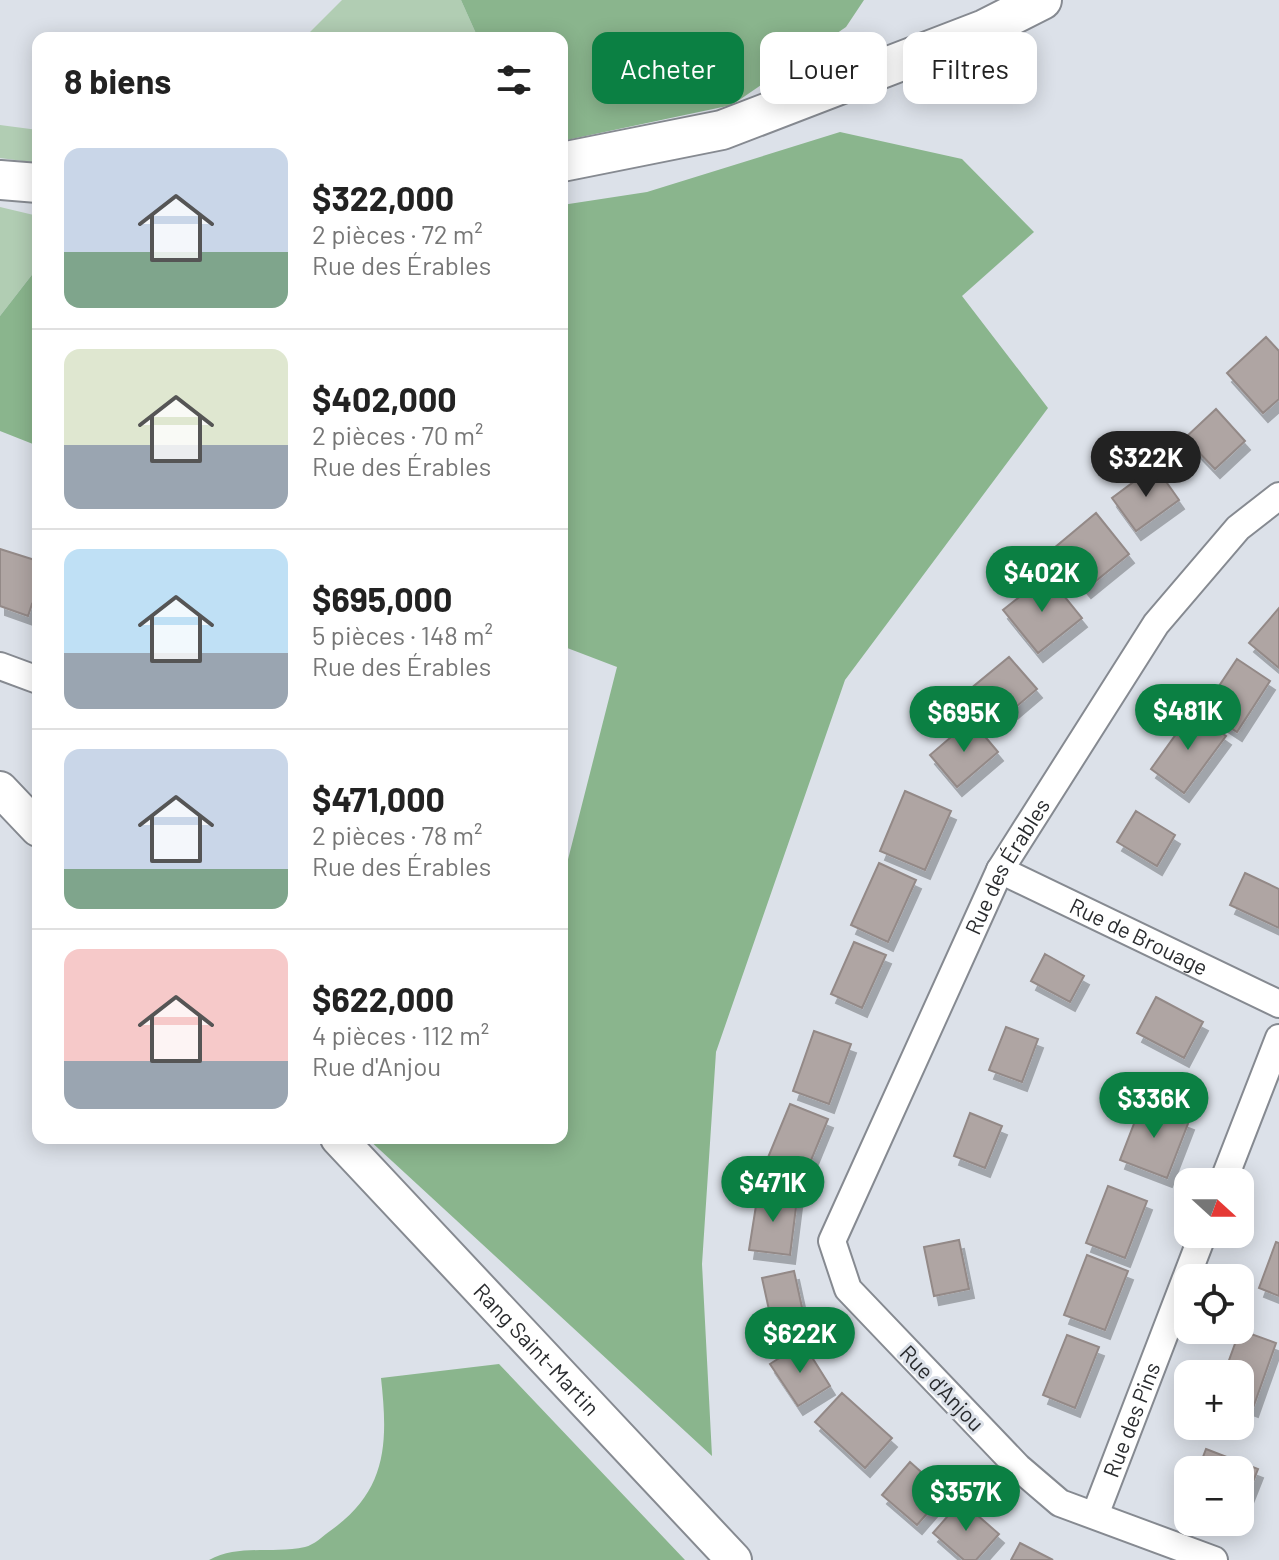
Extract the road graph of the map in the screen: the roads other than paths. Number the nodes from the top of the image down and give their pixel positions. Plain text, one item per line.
1 (1042, 0) edge
2 (568, 161) edge
3 (0, 180) edge
4 (32, 183) edge
5 (1279, 496) edge
6 (0, 666) edge
7 (32, 678) edge
8 (0, 789) edge
9 (32, 823) edge
10 (1000, 870) junction
11 (1279, 1004) edge
12 (1279, 1038) edge
13 (344, 1144) edge
14 (1228, 1168) edge
15 (1198, 1248) edge
16 (848, 1289) joint
17 (1095, 1515) junction
18 (734, 1560) edge
19 (1214, 1560) edge

1 - 2 main road
3 - 4 main road
5 - 10 street, Rue des Érables
6 - 7 street
8 - 9 street
10 - 11 street, Rue de Brouage
10 - 16 street, Rue des Érables
12 - 14 street
13 - 18 street, Rang Saint-Martin
15 - 17 street, Rue des Pins
16 - 17 street, Rue d'Anjou
17 - 19 street, Rue d'Anjou

